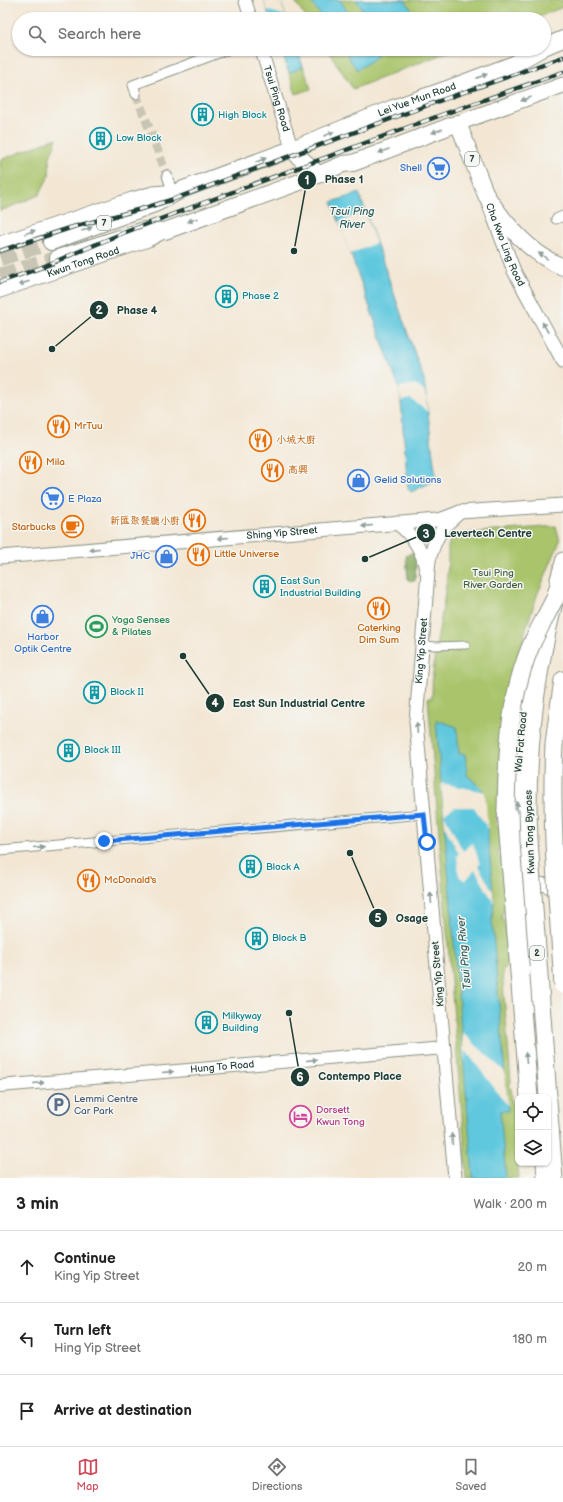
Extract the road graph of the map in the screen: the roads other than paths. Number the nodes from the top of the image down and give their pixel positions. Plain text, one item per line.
1 (245, 0) edge
2 (249, 12) edge
3 (563, 39) edge
4 (551, 44) edge
5 (210, 56) edge
6 (263, 56) edge
7 (528, 56) edge
8 (563, 85) edge
9 (136, 94) dead end
10 (458, 123) junction
11 (292, 149) junction
12 (318, 174) junction
13 (167, 175) tunnel mouth
14 (176, 191) junction
15 (486, 195) junction
16 (165, 231) junction
17 (0, 242) edge
18 (51, 242) tunnel mouth
19 (58, 258) tunnel mouth
20 (563, 267) edge
21 (0, 291) edge
22 (563, 361) edge
23 (563, 505) edge
24 (460, 512) junction
25 (397, 524) junction
26 (0, 557) edge
27 (563, 559) edge
28 (563, 570) edge
29 (427, 578) junction
30 (554, 600) junction
31 (422, 644) junction
32 (466, 645) dead end
33 (563, 680) edge
34 (563, 697) edge
35 (424, 814) junction
36 (0, 850) edge
37 (561, 898) junction
38 (523, 903) junction
39 (563, 916) edge
40 (563, 985) edge
41 (444, 1048) junction
42 (0, 1086) edge
43 (529, 1094) edge
44 (542, 1094) edge
45 (548, 1094) edge
46 (550, 1130) edge
47 (543, 1166) edge
48 (455, 1178) edge
49 (544, 1178) edge
50 (554, 1178) edge

1 - 2 street
3 - 4 highway
5 - 9 street
6 - 11 street, Tsui Ping Road
11 -> 7 highway, Lei Yue Mun Road / 7
8 -> 10 main road
10 -> 12 highway, 7
10 - 15 highway, Cha Kwo Ling Road / 7
11 - 12 highway
14 -> 11 highway, 7
12 -> 16 highway, Kwun Tong Road / 7
13 - 14 street
17 -> 14 main road
18 -> 14 highway, 7
20 -> 15 highway, 7
22 -> 15 main road, Cha Kwo Ling Road
16 - 19 highway, Kwun Tong Road / 7
16 -> 21 main road, Kwun Tong Road
23 - 24 main road, Shing Yip Street
24 - 25 main road, Shing Yip Street
24 - 29 main road, King Yip Street
25 -> 26 main road, Shing Yip Street
25 - 29 main road, King Yip Street
38 -> 27 main road, Wai Fat Road
28 - 30 highway, Kwun Tong Bypass / 2
29 - 31 main road, King Yip Street
43 -> 30 highway, bridge
30 - 45 highway, Kwun Tong Bypass / 2, bridge
31 - 32 street
35 -> 31 main road, King Yip Street
33 - 40 highway, bridge
34 - 37 main road
36 -> 35 street
41 -> 35 main road, King Yip Street
37 - 38 main road
37 - 39 main road
38 - 44 main road, Wai Fat Road
42 -> 41 street, Hung To Road
48 -> 41 main road, King Yip Street
46 - 50 highway
47 - 49 main road

